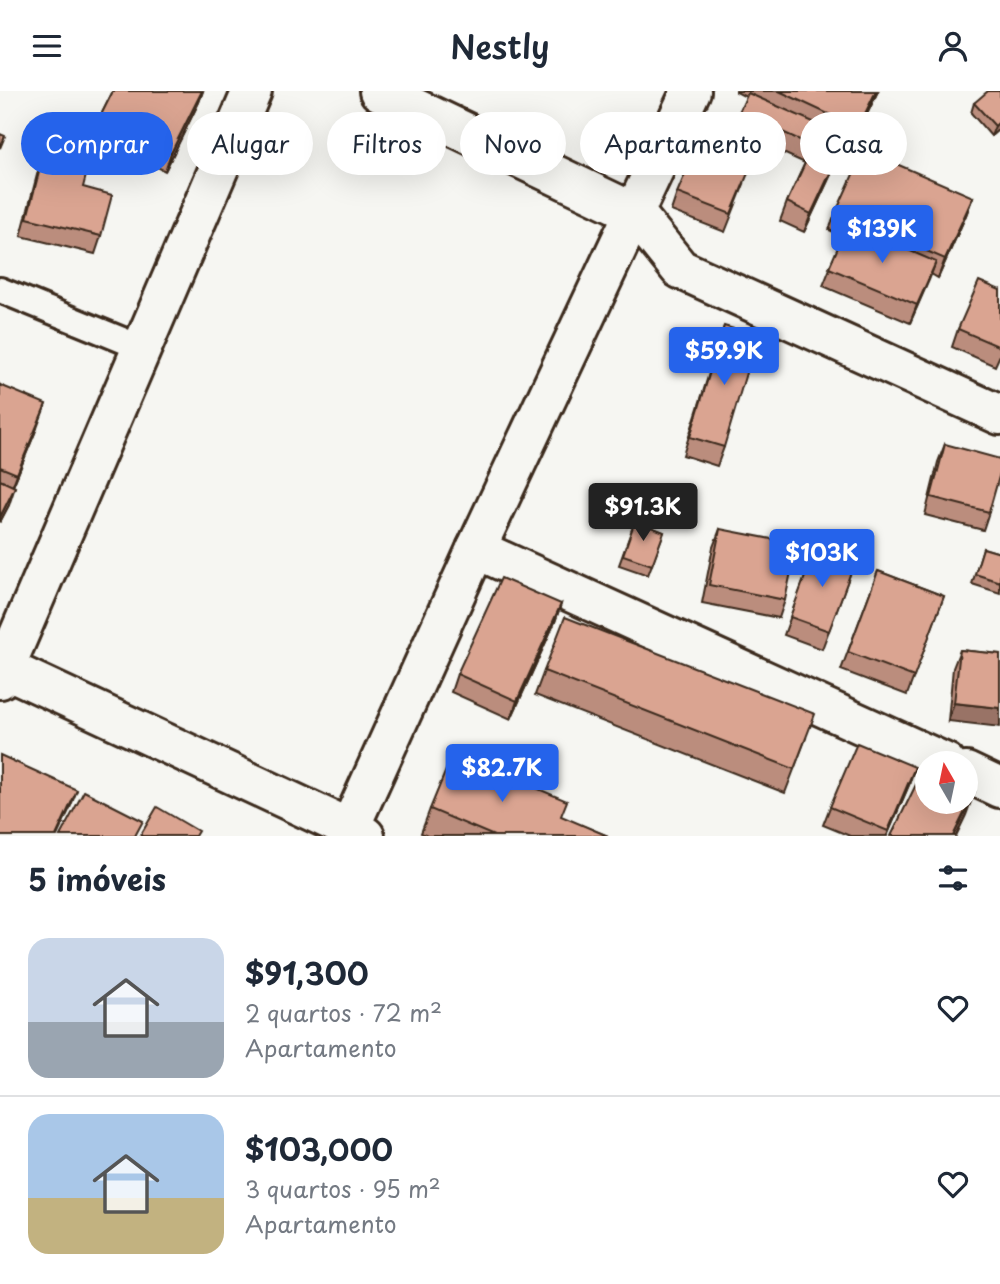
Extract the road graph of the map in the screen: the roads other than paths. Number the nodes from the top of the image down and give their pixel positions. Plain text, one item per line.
1 (252, 91) edge
2 (379, 91) edge
3 (691, 91) edge
4 (635, 213) junction
5 (0, 289) edge
6 (142, 348) junction
7 (1000, 415) edge
8 (477, 549) junction
9 (2, 671) edge
10 (920, 751) edge
11 (978, 778) edge
12 (1000, 788) edge
13 (354, 833) edge

1 - 6 street
2 - 4 street
3 - 4 street
4 - 7 street
4 - 8 street
5 - 6 lane
6 - 9 street
8 - 10 street
8 - 13 street
9 - 13 street
11 - 12 street

